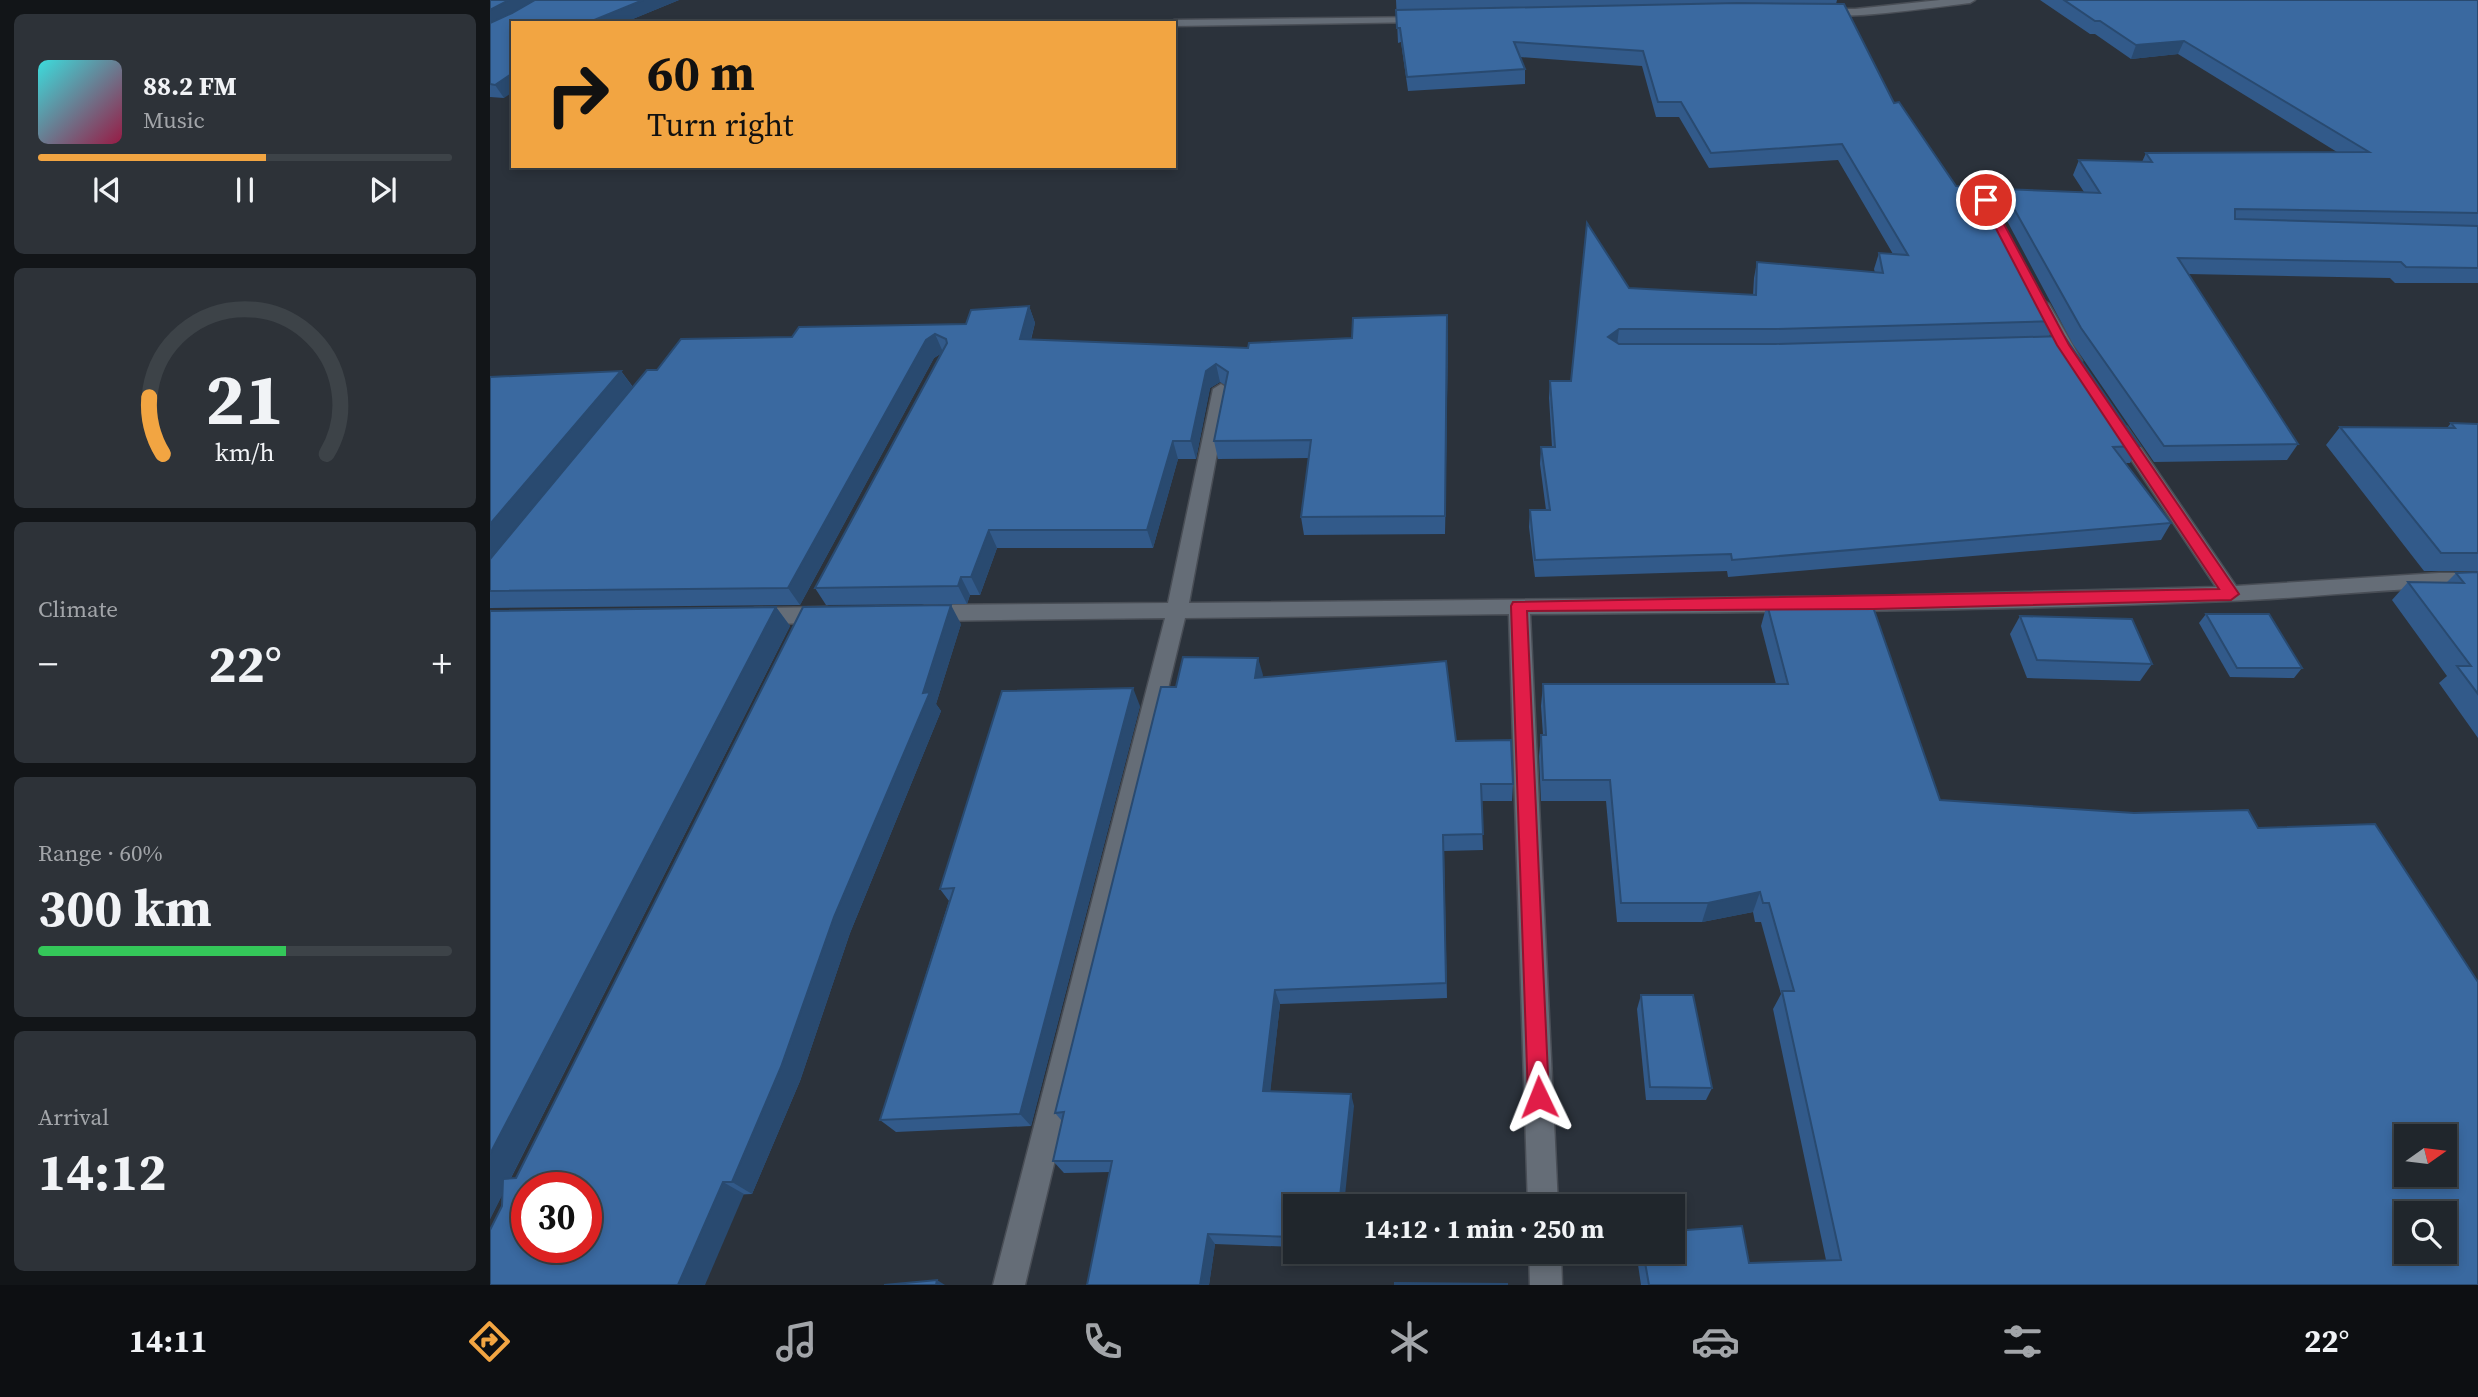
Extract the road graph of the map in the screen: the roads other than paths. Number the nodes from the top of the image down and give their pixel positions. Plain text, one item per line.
1 (1970, 0) edge
2 (1802, 12) edge
3 (1436, 19) edge
4 (1176, 23) edge
5 (2031, 285) edge
6 (2086, 379) edge
7 (1221, 389) edge
8 (2109, 413) edge
9 (2478, 580) edge
10 (821, 590) edge
11 (2231, 594) junction
12 (1519, 606) junction
13 (1177, 610) junction
14 (849, 614) edge
15 (903, 614) edge
16 (808, 615) junction
17 (739, 616) edge
18 (795, 640) edge
19 (1543, 1194) edge
20 (1545, 1264) edge
21 (1009, 1285) edge
22 (1546, 1285) edge

1 - 2 street
3 - 4 street
5 - 6 street
7 - 13 street
8 - 11 street
9 - 11 street
10 - 16 street
11 - 12 street
12 - 13 street
12 - 19 street
13 - 15 street
13 - 21 street
14 - 16 street
16 - 17 street
16 - 18 street
20 - 22 street

